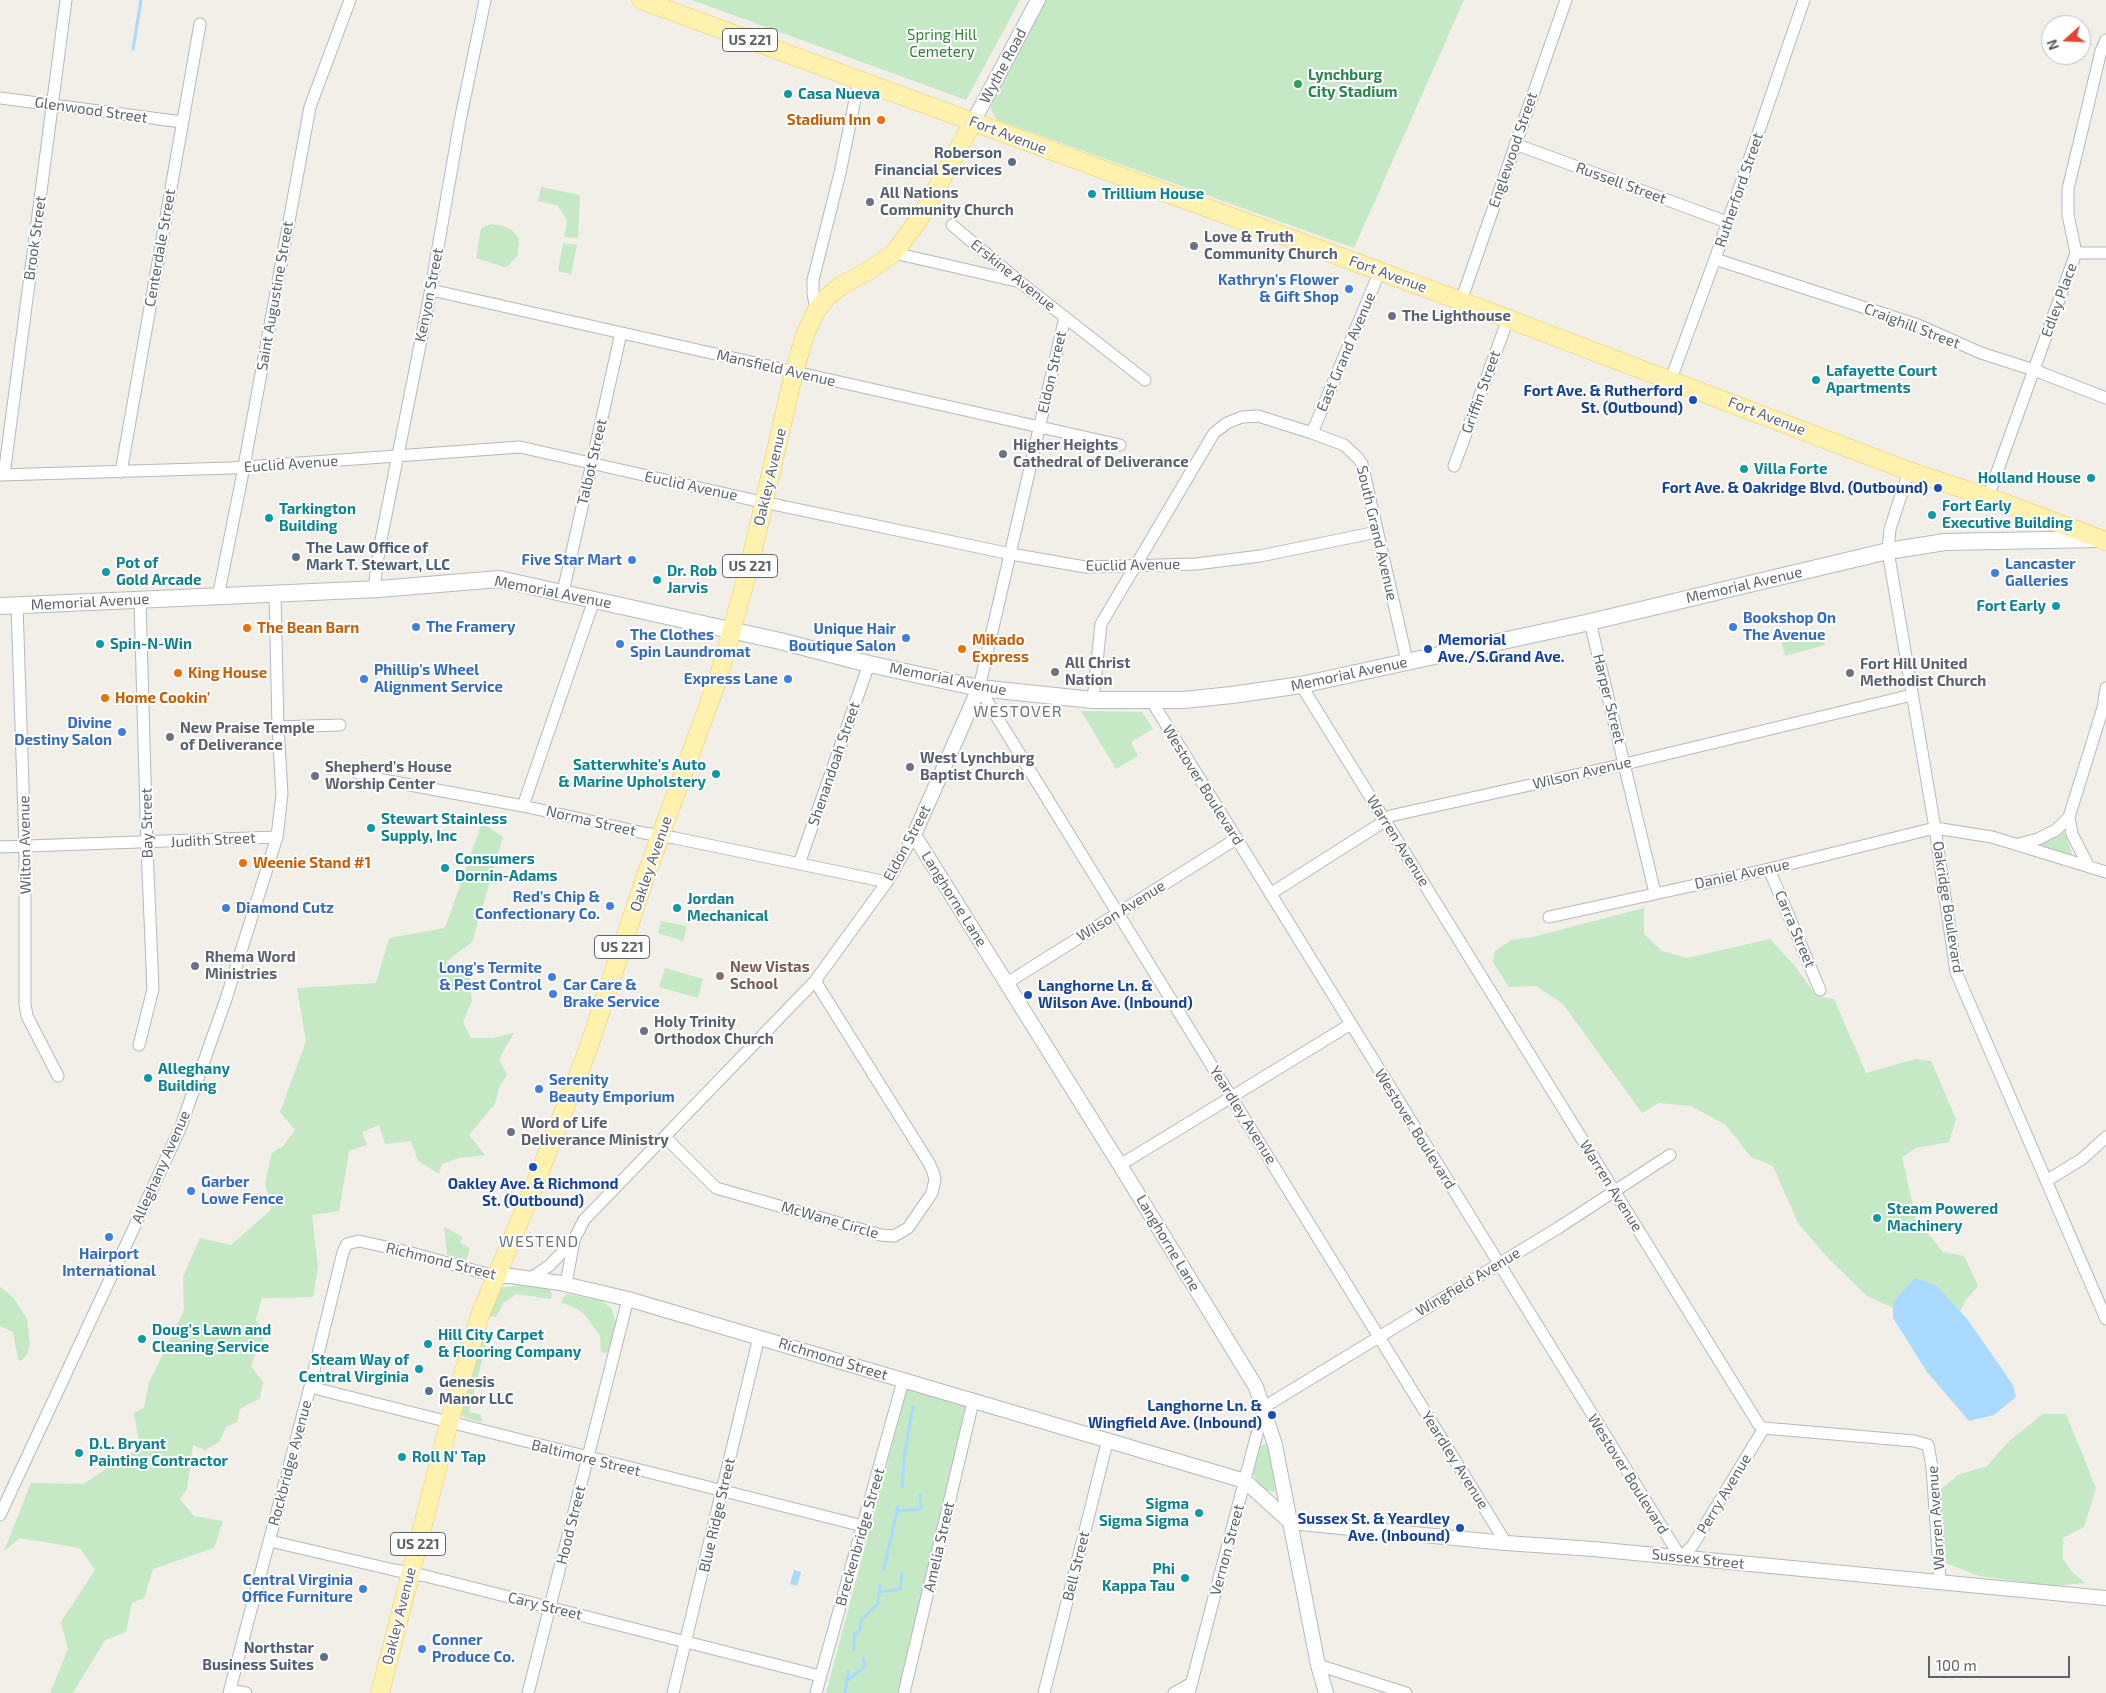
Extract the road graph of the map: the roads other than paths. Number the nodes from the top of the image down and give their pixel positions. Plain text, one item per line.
1 (66, 0) edge
2 (350, 0) edge
3 (485, 0) edge
4 (641, 0) edge
5 (1038, 0) edge
6 (1566, 0) edge
7 (1804, 0) edge
8 (200, 24) dead end
9 (2106, 40) edge
10 (859, 80) junction
11 (0, 98) edge
12 (54, 105) junction
13 (182, 122) junction
14 (972, 122) junction
15 (1515, 144) junction
16 (1727, 222) junction
17 (952, 224) dead end
18 (894, 252) junction
19 (2076, 252) junction
20 (2106, 253) edge
21 (1716, 259) junction
22 (1380, 271) junction
23 (1020, 282) junction
24 (431, 290) junction
25 (1462, 300) junction
26 (816, 311) junction
27 (1065, 317) junction
28 (1508, 318) junction
29 (621, 333) junction
30 (2034, 370) junction
31 (794, 372) junction
32 (1671, 379) junction
33 (1145, 380) dead end
34 (2106, 398) edge
35 (1039, 428) junction
36 (1312, 433) junction
37 (1120, 445) dead end
38 (398, 457) junction
39 (591, 464) junction
40 (1454, 466) dead end
41 (243, 467) junction
42 (1909, 471) junction
43 (121, 472) junction
44 (2, 475) edge
45 (1988, 497) junction
46 (764, 502) junction
47 (1377, 532) junction
48 (2103, 540) edge
49 (1888, 551) junction
50 (1011, 554) junction
51 (1134, 567) junction
52 (374, 589) junction
53 (563, 592) junction
54 (275, 594) junction
55 (218, 596) junction
56 (140, 600) junction
57 (594, 600) junction
58 (0, 606) edge
59 (18, 606) junction
60 (1590, 622) junction
61 (733, 630) junction
62 (1407, 661) junction
63 (869, 664) junction
64 (1301, 685) junction
65 (979, 688) junction
66 (2106, 688) edge
67 (1912, 695) junction
68 (1092, 700) junction
69 (1151, 700) junction
70 (340, 725) dead end
71 (278, 726) junction
72 (1624, 764) junction
73 (355, 770) dead end
74 (523, 806) junction
75 (2070, 817) junction
76 (1385, 820) junction
77 (1935, 828) junction
78 (914, 835) junction
79 (660, 836) junction
80 (277, 837) junction
81 (1236, 839) junction
82 (146, 843) junction
83 (2018, 845) junction
84 (25, 846) junction
85 (0, 847) edge
86 (799, 864) junction
87 (2089, 867) junction
88 (1769, 869) junction
89 (2106, 872) edge
90 (887, 882) junction
91 (1655, 893) junction
92 (1270, 894) junction
93 (1118, 912) junction
94 (1549, 917) dead end
95 (815, 981) junction
96 (1006, 983) junction
97 (1820, 990) dead end
98 (1351, 1024) junction
99 (139, 1045) dead end
100 (58, 1076) dead end
101 (1231, 1096) junction
102 (665, 1137) junction
103 (2106, 1137) edge
104 (1670, 1155) dead end
105 (1120, 1165) junction
106 (2046, 1181) junction
107 (1615, 1192) junction
108 (574, 1240) junction
109 (358, 1241) joint
110 (1498, 1264) junction
111 (495, 1276) junction
112 (529, 1279) junction
113 (566, 1284) junction
114 (628, 1299) junction
115 (2106, 1319) edge
116 (759, 1337) junction
117 (1380, 1337) junction
118 (903, 1381) junction
119 (310, 1388) junction
120 (973, 1402) junction
121 (1264, 1407) junction
122 (449, 1423) junction
123 (1764, 1428) junction
124 (1108, 1440) junction
125 (588, 1458) junction
126 (1245, 1481) junction
127 (722, 1491) junction
128 (0, 1515) edge
129 (1290, 1522) junction
130 (863, 1526) junction
131 (270, 1540) junction
132 (1506, 1543) junction
133 (1681, 1558) junction
134 (410, 1573) junction
135 (1940, 1582) junction
136 (2106, 1598) edge
137 (550, 1607) junction
138 (686, 1642) junction
139 (1318, 1665) junction
140 (820, 1676) junction
141 (1190, 1688) edge
142 (229, 1692) edge
143 (1325, 1692) edge
144 (246, 1693) edge
145 (380, 1693) edge
146 (528, 1693) edge
147 (674, 1693) edge
148 (816, 1693) edge
149 (904, 1693) edge
150 (1044, 1693) edge
151 (1174, 1693) edge
152 (1406, 1693) edge

1 - 12 street, Brook Street
2 - 41 street, Saint Augustine Street
3 - 24 street, Kenyon Street
4 - 10 main road, Fort Avenue / US 221
5 - 14 street, Wythe Road
6 - 15 street, Englewood Street
7 - 16 street, Rutherford Street
8 - 13 street, Centerdale Street
9 - 19 street, Edley Place
10 - 14 main road, Fort Avenue / US 221
10 - 26 street
11 - 12 street, Glenwood Street
12 - 13 street, Glenwood Street
12 - 44 street, Brook Street
13 - 43 street, Centerdale Street
14 - 18 main road, Wythe Road / US 221
14 - 22 main road, Fort Avenue
15 - 16 street, Russell Street
15 - 25 street, Englewood Street
16 - 21 street, Rutherford Street
17 - 23 street, Erskine Avenue
18 - 23 street
18 - 26 main road, Wythe Road / US 221
19 - 20 street
19 - 30 street, Edley Place
21 - 30 street, Craighill Street
21 - 32 street, Rutherford Street
22 - 25 main road, Fort Avenue
22 - 36 street, East Grand Avenue
23 - 27 street, Erskine Avenue
24 - 29 street, Mansfield Avenue
24 - 38 street, Kenyon Street
25 - 28 main road, Fort Avenue
26 - 31 main road, Oakley Avenue / US 221
27 - 33 street, Erskine Avenue
27 - 35 street, Eldon Street
28 - 32 main road, Fort Avenue
28 - 40 street, Griffin Street
29 - 31 street, Mansfield Avenue
29 - 39 street, Talbot Street
30 - 34 street, Craighill Street
30 - 45 street, Edley Place
31 - 35 street, Mansfield Avenue
31 - 46 main road, Oakley Avenue / US 221
32 - 42 main road, Fort Avenue
35 - 37 street, Mansfield Avenue
35 - 50 street, Eldon Street
36 - 47 street, South Grand Avenue
36 - 51 street, South Grand Avenue
38 - 39 street, Euclid Avenue
38 - 41 street, Euclid Avenue
38 - 52 street, Kenyon Street
39 - 46 street, Euclid Avenue
39 - 53 street, Talbot Street
41 - 43 street, Euclid Avenue
41 - 55 street, Saint Augustine Street
42 - 45 main road, Fort Avenue
42 - 49 street, Oakridge Boulevard
43 - 44 street, Euclid Avenue
45 - 48 main road, Fort Avenue
46 - 50 street, Euclid Avenue
46 - 61 main road, Oakley Avenue / US 221
47 - 51 street, Euclid Avenue
47 - 62 street, South Grand Avenue
48 - 49 main road, Memorial Avenue
49 - 60 main road, Memorial Avenue
49 - 67 street, Oakridge Boulevard
50 - 51 street, Euclid Avenue
50 - 65 street, Eldon Street
51 - 68 street, South Grand Avenue
52 - 53 main road, Memorial Avenue
52 - 54 main road, Memorial Avenue
53 - 57 main road, Memorial Avenue
54 - 55 main road, Memorial Avenue
54 - 71 street, Alleghany Avenue
55 - 56 main road, Memorial Avenue
56 - 59 main road, Memorial Avenue
56 - 82 street, Bay Street
57 - 61 main road, Memorial Avenue
57 - 74 street
58 - 59 main road, Memorial Avenue
59 - 84 street, Wilton Avenue
60 - 62 main road, Memorial Avenue
60 - 72 street, Harper Street
61 - 63 main road, Memorial Avenue
61 - 79 main road, Oakley Avenue / US 221
62 - 64 main road, Memorial Avenue
63 - 65 main road, Memorial Avenue
63 - 86 street, Shenandoah Street
64 - 69 main road, Memorial Avenue
64 - 76 street, Warren Avenue
65 - 68 main road, Memorial Avenue
65 - 78 street, Eldon Street
65 - 93 street, Yeardley Avenue
66 - 75 street
67 - 72 street, Wilson Avenue
67 - 77 street, Oakridge Boulevard
68 - 69 main road, Memorial Avenue
69 - 81 street, Westover Boulevard
70 - 71 street
71 - 80 street, Alleghany Avenue
72 - 76 street, Wilson Avenue
72 - 91 street, Harper Street
73 - 74 street, Norma Street
74 - 79 street, Norma Street
75 - 83 street
75 - 87 street
76 - 92 street, Wilson Avenue
76 - 107 street, Warren Avenue
77 - 83 street
77 - 88 street, Daniel Avenue
77 - 106 street, Oakridge Boulevard
78 - 90 street, Eldon Street
78 - 96 street, Langhorne Lane
79 - 86 street, Norma Street
79 - 111 main road, Oakley Avenue / US 221
80 - 82 street, Judith Street
80 - 128 street, Alleghany Avenue
81 - 92 street, Westover Boulevard
81 - 93 street, Wilson Avenue
82 - 84 street, Judith Street
82 - 99 street, Bay Street
83 - 87 street
84 - 85 street, Judith Street
84 - 100 street, Wilton Avenue
86 - 90 street, Norma Street
87 - 89 street
88 - 91 street, Daniel Avenue
88 - 97 street, Carra Street
90 - 95 street, Eldon Street
91 - 94 street, Daniel Avenue
92 - 98 street, Westover Boulevard
93 - 96 street, Wilson Avenue
93 - 101 street, Yeardley Avenue
95 - 102 street, Eldon Street
95 - 102 street, McWane Circle
96 - 105 street, Langhorne Lane
98 - 101 street
98 - 110 street, Westover Boulevard
101 - 105 street
101 - 117 street, Yeardley Avenue
102 - 108 street, Eldon Street
103 - 106 street
104 - 107 street, Wingfield Avenue
105 - 121 street, Langhorne Lane
106 - 115 street, Oakridge Boulevard
107 - 110 street, Wingfield Avenue
107 - 123 street, Warren Avenue
108 - 112 street, Eldon Street
108 - 113 street, Eldon Street
109 - 111 street, Richmond Street
109 - 119 street, Rockbridge Avenue
110 - 117 street, Wingfield Avenue
110 - 133 street, Westover Boulevard
111 - 112 street, Richmond Street
111 - 122 main road, Oakley Avenue / US 221
112 - 113 street, Richmond Street
113 - 114 street, Richmond Street
114 - 116 street, Richmond Street
114 - 125 street, Hood Street
116 - 118 street, Richmond Street
116 - 127 street, Blue Ridge Street
117 - 121 street, Wingfield Avenue
117 - 132 street, Yeardley Avenue
118 - 120 street, Richmond Street
118 - 130 street, Breckenbridge Street
119 - 122 street, Baltimore Street
119 - 131 street, Rockbridge Avenue
120 - 124 street, Richmond Street
120 - 149 street, Amelia Street
121 - 126 street, Vernon Street
121 - 129 street, Langhorne Lane
122 - 125 street, Baltimore Street
122 - 134 main road, Oakley Avenue / US 221
123 - 133 street, Perry Avenue
123 - 135 street, Warren Avenue
124 - 126 street, Richmond Street
124 - 150 street, Bell Street
125 - 127 street, Baltimore Street
125 - 137 street, Hood Street
126 - 129 street, Richmond Street
126 - 141 street, Vernon Street
127 - 130 street, Baltimore Street
127 - 138 street, Blue Ridge Street
129 - 132 street, Sussex Street
129 - 139 street, Langhorne Lane
130 - 140 street, Breckenbridge Street
131 - 134 street, Cary Street
131 - 142 street, Rockbridge Avenue
132 - 133 street, Sussex Street
133 - 135 street, Sussex Street
134 - 137 street, Cary Street
134 - 145 main road, Oakley Avenue / US 221
135 - 136 street, Sussex Street
137 - 138 street, Cary Street
137 - 146 street, Hood Street
138 - 140 street, Cary Street
138 - 147 street, Blue Ridge Street
139 - 143 street, Langhorne Lane
139 - 152 street
140 - 148 street, Breckenbridge Street
141 - 151 street
142 - 144 street

